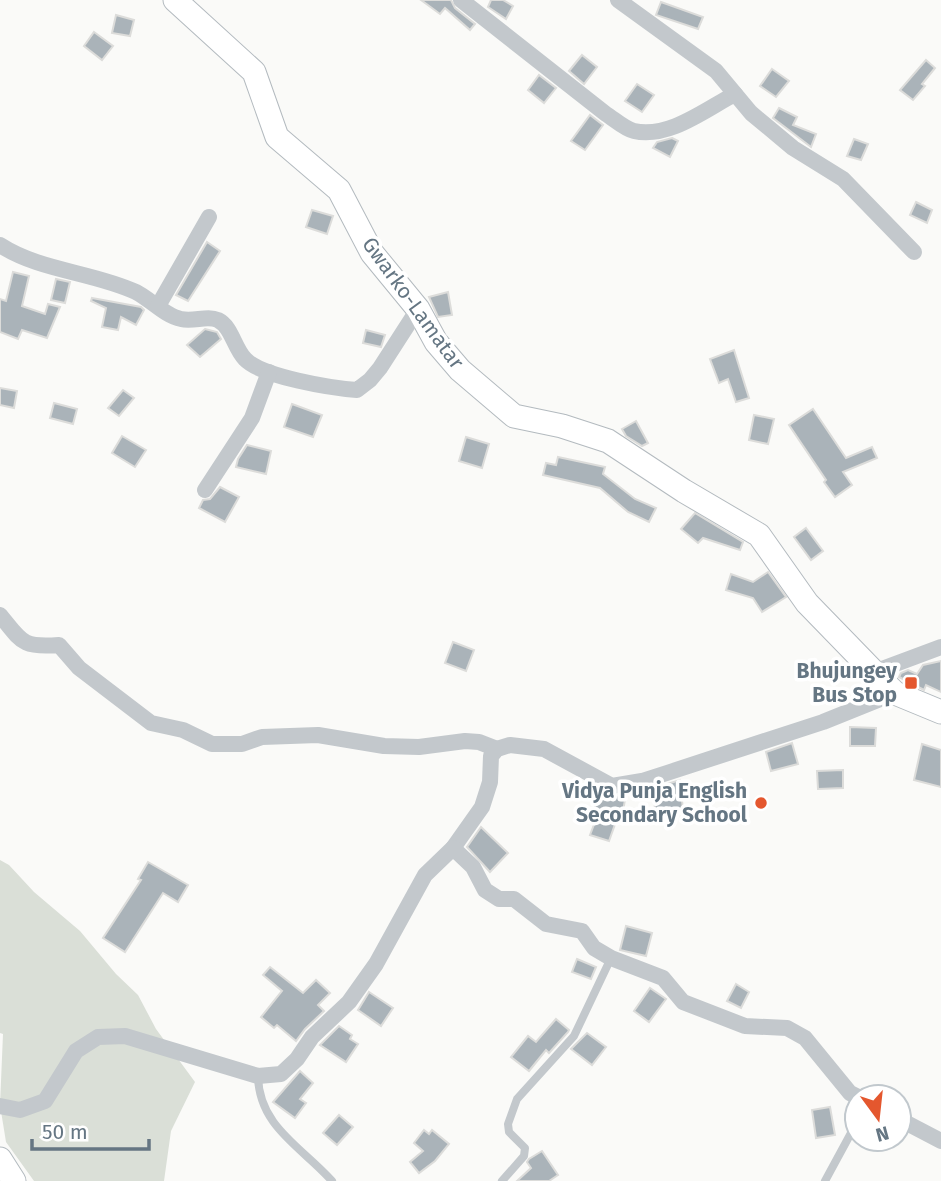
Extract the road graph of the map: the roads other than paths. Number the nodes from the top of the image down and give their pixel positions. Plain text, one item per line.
1 (175, 0) edge
2 (461, 0) edge
3 (618, 0) edge
4 (735, 94) junction
5 (209, 217) dead end
6 (0, 245) edge
7 (914, 252) dead end
8 (158, 306) junction
9 (418, 309) junction
10 (269, 372) junction
11 (205, 489) dead end
12 (0, 615) edge
13 (941, 647) edge
14 (874, 672) junction
15 (895, 693) junction
16 (941, 712) edge
17 (496, 750) junction
18 (453, 848) junction
19 (611, 958) junction
20 (258, 1076) junction
21 (843, 1084) edge
22 (0, 1106) edge
23 (913, 1127) edge
24 (941, 1142) edge
25 (843, 1148) edge
26 (0, 1159) edge
27 (14, 1181) edge
28 (332, 1181) edge
29 (502, 1181) edge
30 (825, 1181) edge

1 - 9 main road, Gwarko-Lamatar
2 - 4 street
3 - 4 street
4 - 7 street
5 - 8 street
6 - 8 street
8 - 10 street
9 - 10 street
9 - 14 main road, Gwarko-Lamatar
10 - 11 street
12 - 17 street
13 - 14 street
14 - 15 main road, Gwarko-Lamatar
15 - 16 main road, Gwarko-Lamatar
15 - 17 street
17 - 18 street
18 - 19 street
18 - 20 street
19 - 21 street
19 - 29 lane
20 - 22 street
20 - 28 lane
23 - 24 street
25 - 30 lane
26 - 27 main road

